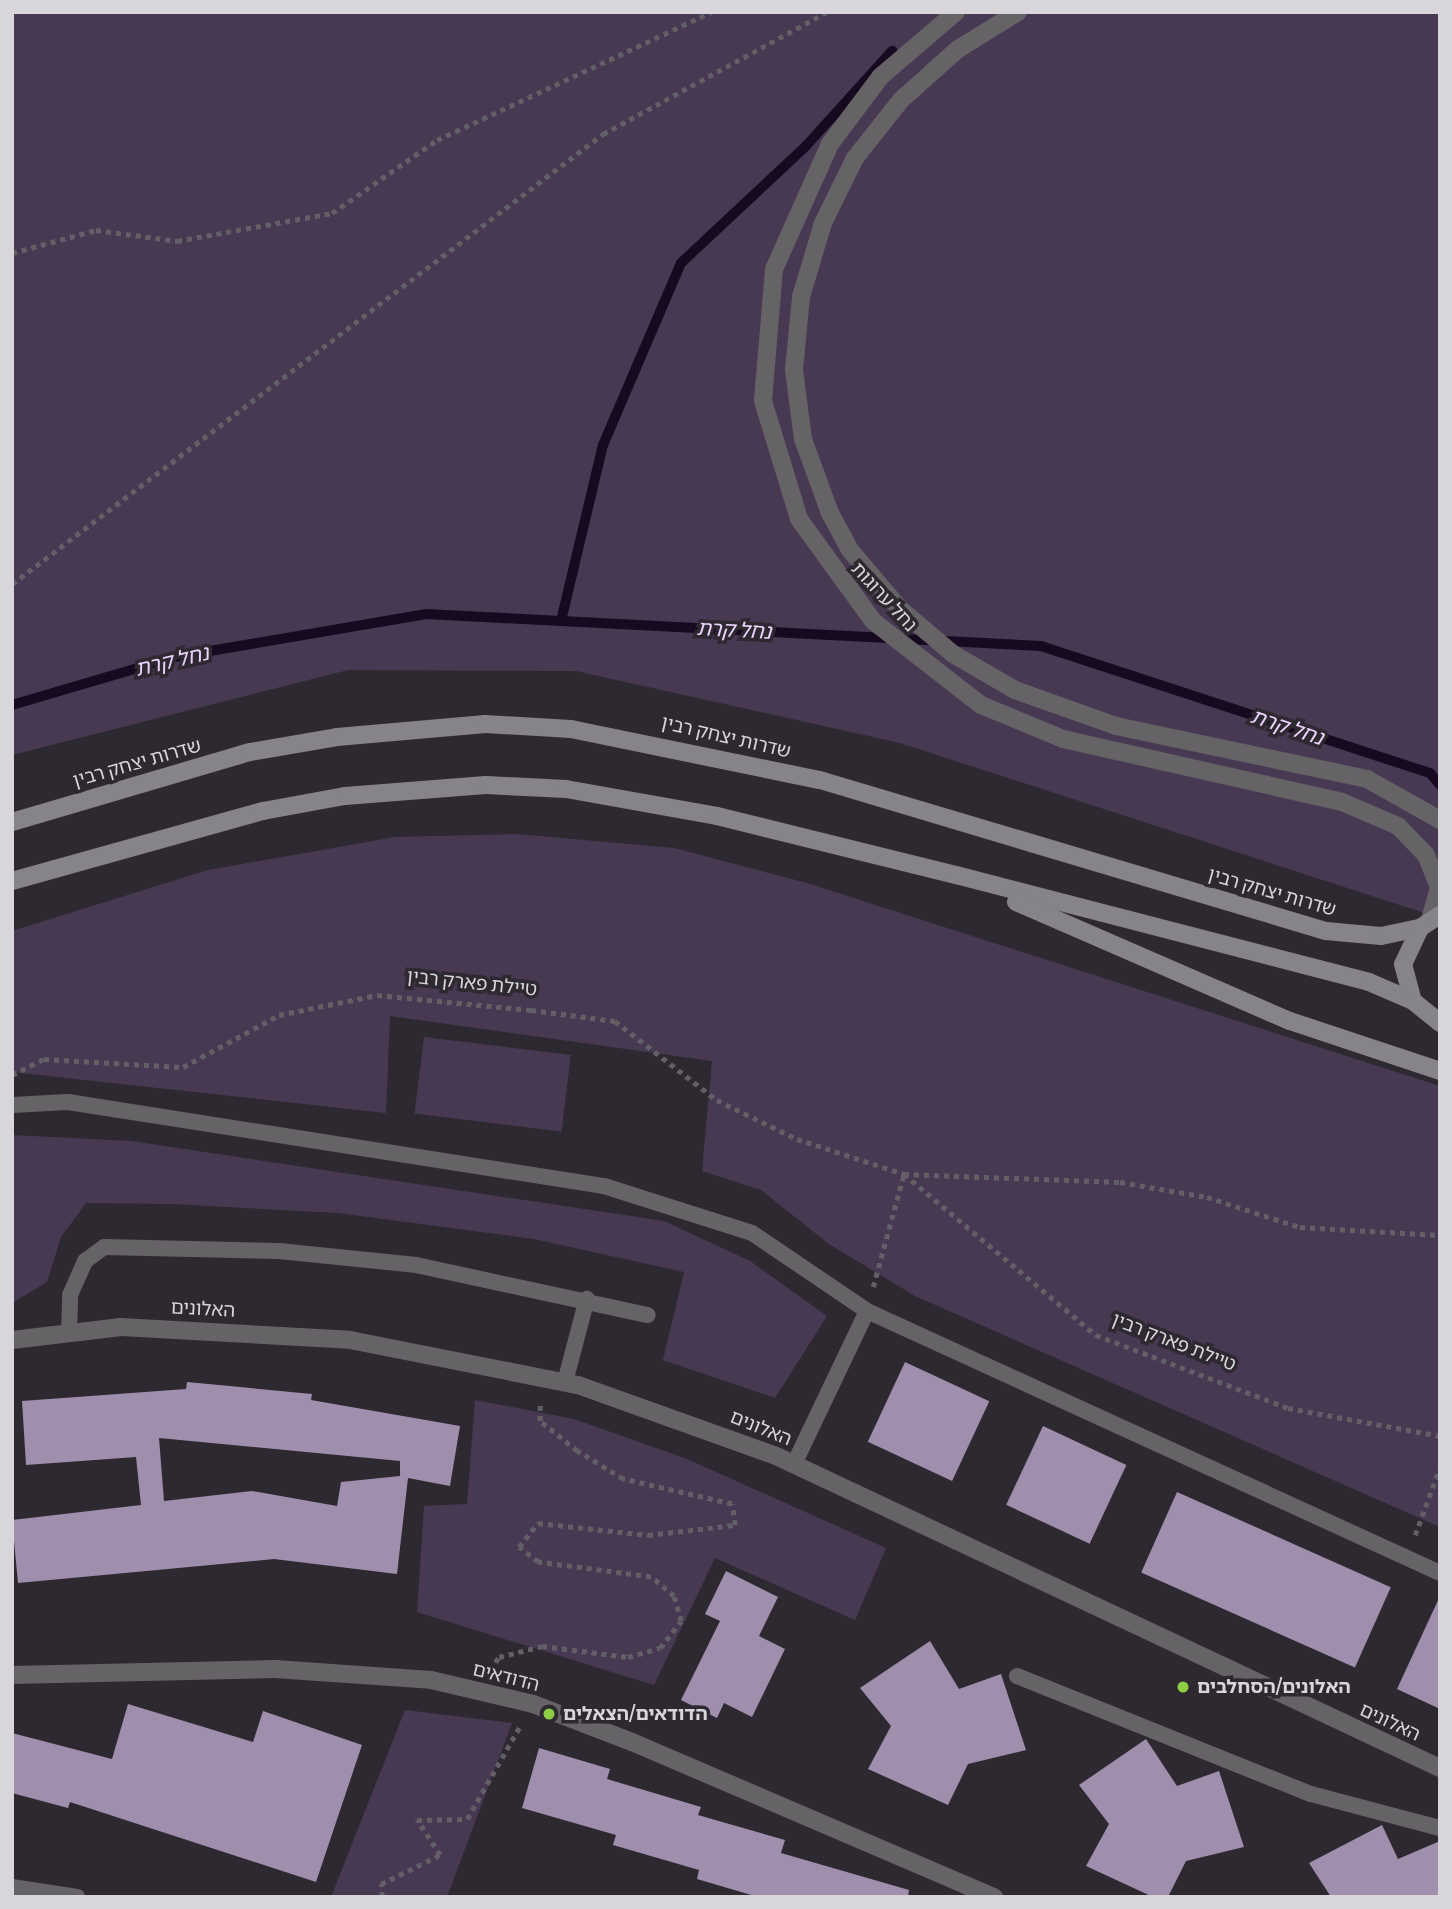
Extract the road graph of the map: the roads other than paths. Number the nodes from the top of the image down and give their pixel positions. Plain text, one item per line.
1 (956, 12) edge
2 (1018, 12) edge
3 (1440, 820) edge
4 (12, 821) edge
5 (910, 864) junction
6 (12, 881) edge
7 (1430, 921) edge
8 (1413, 1001) junction
9 (1440, 1023) edge
10 (1440, 1071) edge
11 (12, 1105) edge
12 (587, 1299) junction
13 (867, 1311) junction
14 (648, 1315) dead end
15 (69, 1332) junction
16 (12, 1340) edge
17 (565, 1382) junction
18 (794, 1464) junction
19 (1440, 1573) edge
20 (12, 1675) edge
21 (1017, 1676) dead end
22 (1440, 1768) edge
23 (1440, 1828) edge
24 (12, 1887) edge
25 (77, 1897) edge
26 (994, 1897) edge

1 - 7 street, נחל ערוגות
2 - 3 street, נחל ערוגות
4 - 7 main road, שדרות יצחק רבין
5 - 6 main road
5 - 8 main road
5 - 10 main road
7 - 8 main road
8 - 9 main road
11 - 13 lane
12 - 14 lane
12 - 15 lane
12 - 17 lane
13 - 18 lane
13 - 19 lane
15 - 16 street, האלונים
15 - 17 street, האלונים
17 - 18 street, האלונים
18 - 22 street, האלונים
20 - 26 street, הדודאים
21 - 23 lane
24 - 25 lane

